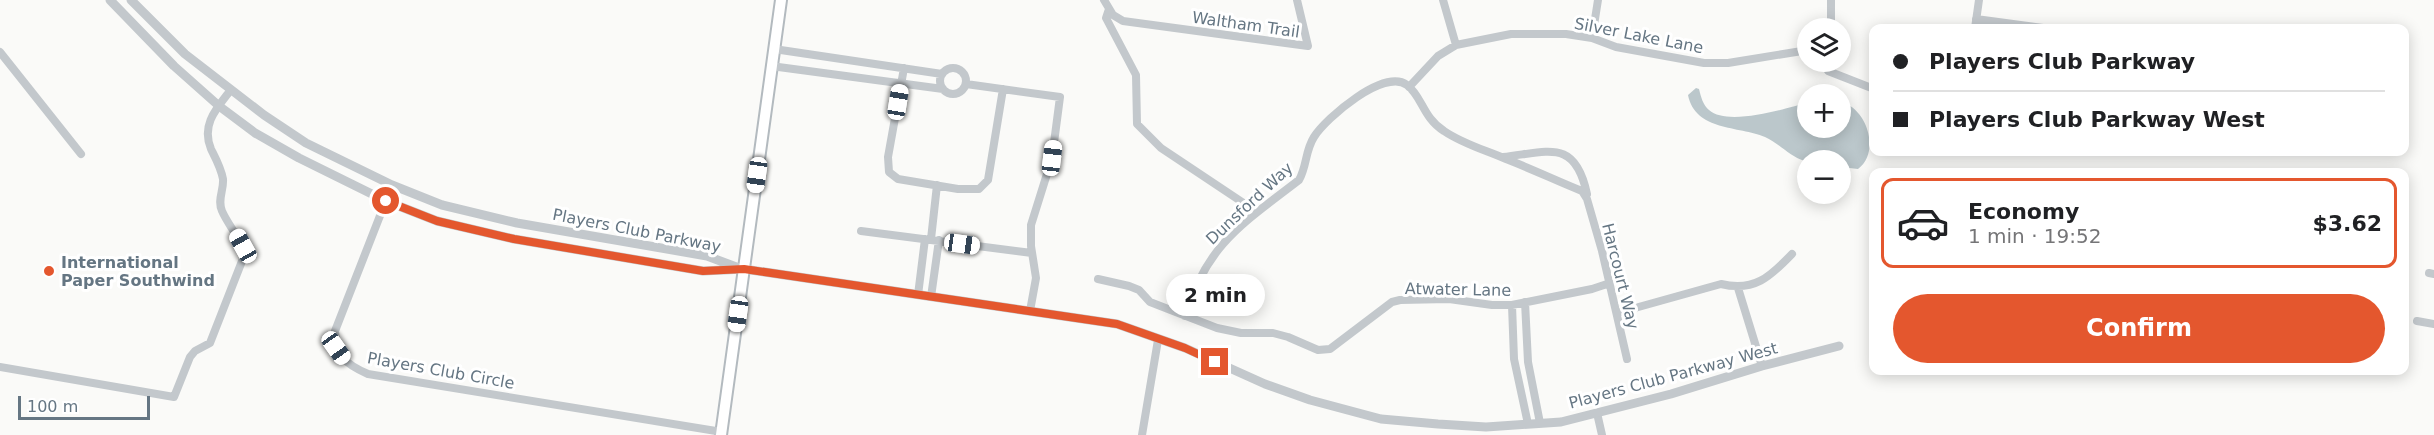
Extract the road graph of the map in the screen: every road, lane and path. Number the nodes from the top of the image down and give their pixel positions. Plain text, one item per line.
1 (110, 0) edge
2 (131, 0) edge
3 (781, 0) edge
4 (1104, 0) edge
5 (1297, 0) edge
6 (1443, 0) edge
7 (1598, 0) edge
8 (1831, 0) edge
9 (1979, 0) edge
10 (1110, 10) junction
11 (1831, 18) edge
12 (1976, 19) junction
13 (1975, 24) edge
14 (2013, 24) edge
15 (1592, 38) junction
16 (1456, 45) junction
17 (774, 49) junction
18 (0, 52) edge
19 (1797, 52) edge
20 (814, 55) junction
21 (868, 63) junction
22 (771, 66) junction
23 (904, 68) junction
24 (812, 71) junction
25 (1831, 72) edge
26 (942, 74) junction
27 (866, 79) junction
28 (901, 84) junction
29 (966, 84) junction
30 (1869, 86) edge
31 (1410, 87) junction
32 (943, 89) junction
33 (1003, 89) junction
34 (230, 91) junction
35 (219, 106) junction
36 (81, 154) dead end
37 (1502, 157) junction
38 (392, 185) junction
39 (937, 185) junction
40 (1587, 199) junction
41 (386, 201) junction
42 (1257, 212) junction
43 (861, 231) dead end
44 (932, 239) junction
45 (1032, 253) junction
46 (1792, 254) dead end
47 (923, 259) junction
48 (936, 261) junction
49 (744, 269) junction
50 (1098, 279) dead end
51 (1610, 283) junction
52 (1738, 288) junction
53 (918, 295) junction
54 (931, 297) junction
55 (1525, 302) junction
56 (1512, 305) junction
57 (1030, 311) junction
58 (1617, 313) junction
59 (1185, 316) junction
60 (2417, 321) dead end
61 (2434, 324) edge
62 (1158, 340) junction
63 (1526, 345) junction
64 (1514, 346) junction
65 (1839, 346) dead end
66 (1627, 360) dead end
67 (1762, 366) junction
68 (0, 367) edge
69 (1529, 369) junction
70 (1516, 372) junction
71 (1597, 413) junction
72 (1540, 423) junction
73 (1528, 424) junction
74 (721, 434) edge
75 (1142, 435) edge
76 (1602, 435) edge

1 - 35 street, Players Club Parkway
2 - 34 street, Players Club Parkway
3 - 17 main road
4 - 10 street
5 - 10 street, Waltham Trail
6 - 16 street
7 - 15 street
8 - 11 street
9 - 12 street
10 - 42 street
12 - 13 street
12 - 14 street
15 - 16 street, Silver Lake Lane
15 - 19 street, Silver Lake Lane
16 - 31 street, Silver Lake Lane
17 - 20 street
17 - 22 main road
18 - 36 street
20 - 21 street
20 - 24 street
21 - 23 street
21 - 27 street
22 - 24 street
22 - 49 main road
23 - 26 street
23 - 28 street
24 - 27 street
25 - 30 street
26 - 29 street
26 - 32 street
27 - 28 street
28 - 32 street
28 - 39 street
29 - 32 street
29 - 33 street
31 - 37 street, Harcourt Way
31 - 42 street, Dunsford Way
33 - 39 street
33 - 45 street
34 - 35 street
34 - 38 street, Players Club Parkway
35 - 41 street, Players Club Parkway
35 - 68 street
37 - 40 street, Harcourt Way
37 - 40 street, Harcourt Way
38 - 41 street, Players Club Circle
38 - 49 street, Players Club Parkway
39 - 44 street
40 - 51 street, Harcourt Way
41 - 49 street, Players Club Parkway
41 - 74 street, Players Club Circle
42 - 59 street, Dunsford Way
43 - 44 street
44 - 45 street
44 - 47 street
44 - 48 street
45 - 57 street
46 - 52 street
47 - 48 street
47 - 53 street
48 - 54 street
49 - 53 street, Players Club Parkway West
49 - 74 main road
50 - 59 street, Atwater Lane
51 - 55 street, Atwater Lane
51 - 58 street, Harcourt Way
52 - 58 street
52 - 67 street
53 - 54 street, Players Club Parkway West
54 - 57 street, Players Club Parkway West
55 - 56 street, Atwater Lane
55 - 63 street
56 - 59 street, Atwater Lane
56 - 64 street
57 - 62 street, Players Club Parkway West
58 - 66 street, Harcourt Way
60 - 61 street
62 - 73 street, Players Club Parkway West
62 - 75 street
63 - 64 street
63 - 69 street
64 - 70 street
65 - 67 street, Players Club Parkway West
67 - 71 street, Players Club Parkway West
69 - 70 street
69 - 72 street
70 - 73 street
71 - 72 street, Players Club Parkway West
71 - 76 street
72 - 73 street, Players Club Parkway West

